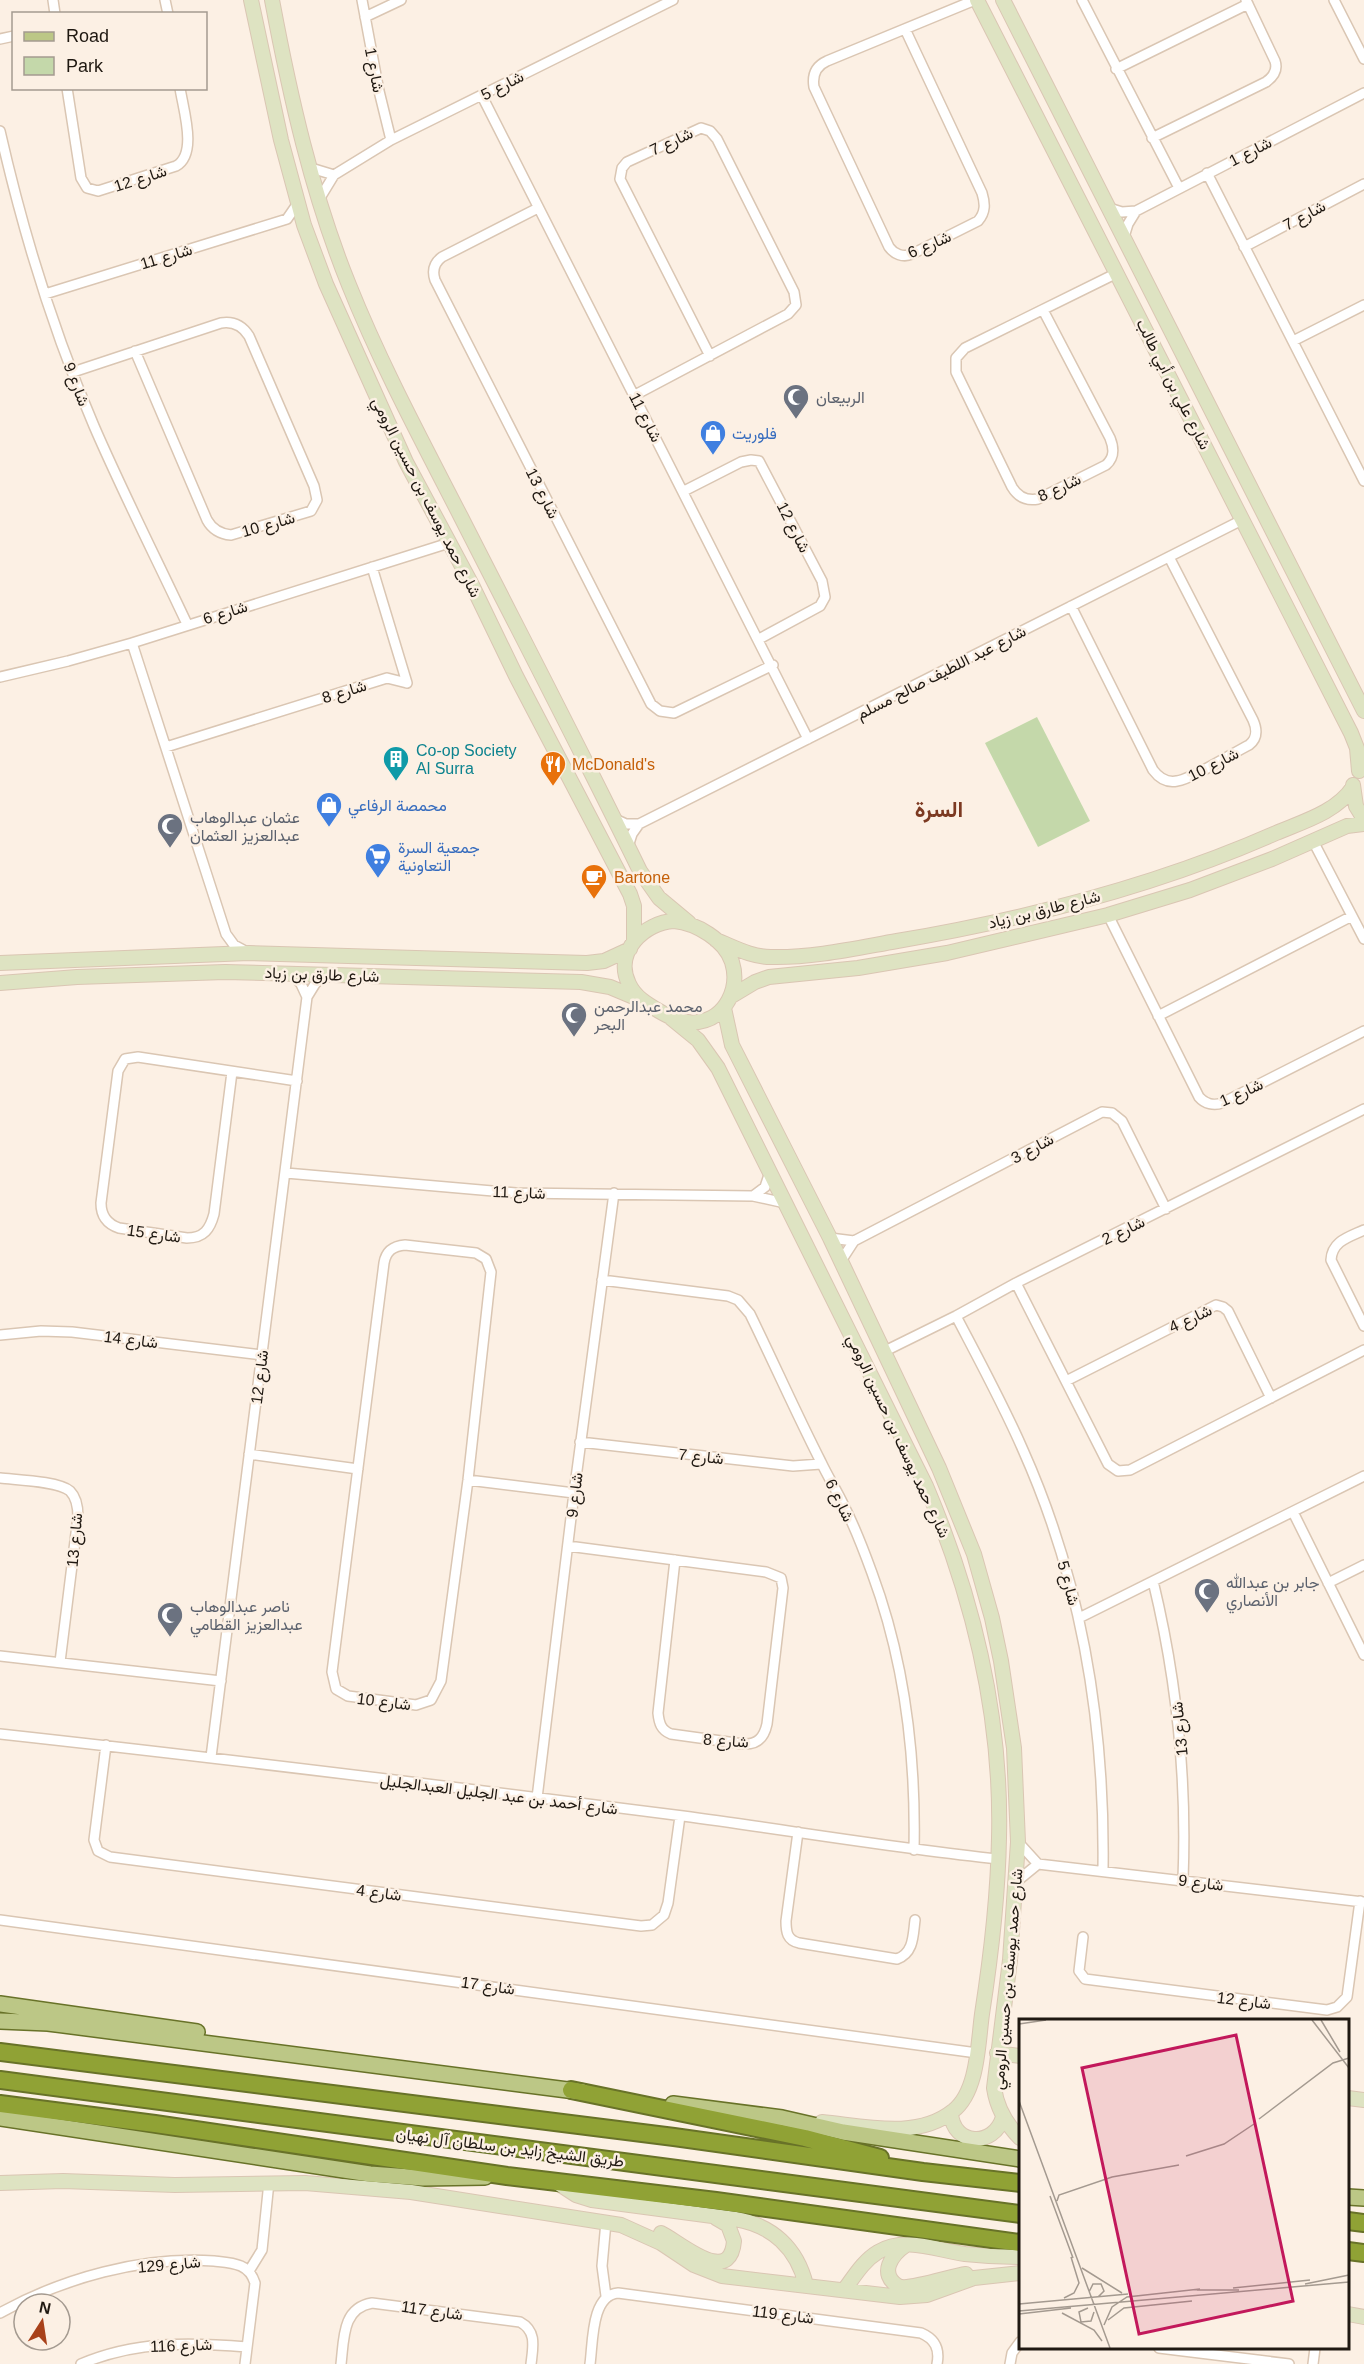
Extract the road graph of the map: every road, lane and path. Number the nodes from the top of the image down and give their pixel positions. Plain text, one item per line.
1 (362, 0) edge
2 (401, 0) edge
3 (673, 0) edge
4 (976, 0) edge
5 (1003, 0) edge
6 (1082, 0) edge
7 (1334, 0) edge
8 (1247, 2) edge
9 (251, 4) edge
10 (273, 4) edge
11 (365, 17) junction
12 (905, 29) junction
13 (279, 37) junction
14 (258, 39) junction
15 (1364, 59) edge
16 (1116, 69) junction
17 (67, 90) edge
18 (180, 90) edge
19 (1364, 93) edge
20 (482, 96) junction
21 (0, 131) edge
22 (1152, 138) junction
23 (391, 140) junction
24 (311, 168) junction
25 (1207, 173) junction
26 (334, 175) junction
27 (1364, 184) edge
28 (1179, 188) junction
29 (320, 198) junction
30 (298, 203) junction
31 (538, 208) junction
32 (1109, 208) junction
33 (1136, 211) junction
34 (287, 219) junction
35 (304, 225) junction
36 (1124, 237) junction
37 (1244, 246) junction
38 (1118, 273) junction
39 (45, 294) junction
40 (1364, 305) edge
41 (1043, 310) junction
42 (1293, 342) junction
43 (1179, 346) junction
44 (135, 351) junction
45 (710, 356) junction
46 (1161, 358) junction
47 (73, 372) junction
48 (1195, 377) junction
49 (1175, 386) junction
50 (396, 390) junction
51 (376, 395) junction
52 (635, 395) junction
53 (409, 416) junction
54 (389, 425) junction
55 (1363, 478) edge
56 (684, 491) junction
57 (1242, 520) junction
58 (449, 543) junction
59 (1169, 557) junction
60 (372, 567) junction
61 (1071, 606) junction
62 (188, 624) junction
63 (759, 639) junction
64 (132, 643) junction
65 (772, 665) junction
66 (0, 677) edge
67 (1355, 693) junction
68 (1336, 702) junction
69 (1364, 711) edge
70 (808, 739) junction
71 (166, 747) junction
72 (1361, 768) edge
73 (1353, 788) junction
74 (615, 819) junction
75 (1364, 819) edge
76 (639, 824) junction
77 (1364, 824) edge
78 (1313, 841) junction
79 (628, 847) junction
80 (1215, 858) junction
81 (1184, 870) junction
82 (1222, 879) junction
83 (1190, 890) junction
84 (1108, 915) junction
85 (1352, 916) junction
86 (689, 923) junction
87 (1364, 939) edge
88 (716, 940) junction
89 (632, 945) junction
90 (249, 953) junction
91 (51, 960) junction
92 (0, 963) edge
93 (292, 973) junction
94 (325, 974) junction
95 (52, 978) junction
96 (0, 982) edge
97 (307, 997) junction
98 (641, 1000) junction
99 (727, 1003) junction
100 (1158, 1016) junction
101 (671, 1018) junction
102 (1364, 1031) edge
103 (232, 1072) junction
104 (297, 1081) junction
105 (761, 1105) junction
106 (1364, 1109) edge
107 (741, 1115) junction
108 (770, 1172) junction
109 (286, 1173) junction
110 (614, 1193) junction
111 (753, 1196) junction
112 (786, 1203) junction
113 (1166, 1209) junction
114 (1364, 1230) edge
115 (830, 1238) junction
116 (854, 1241) junction
117 (841, 1262) junction
118 (602, 1280) junction
119 (1016, 1283) junction
120 (956, 1316) junction
121 (1364, 1326) edge
122 (0, 1335) edge
123 (1364, 1350) edge
124 (882, 1352) junction
125 (262, 1355) junction
126 (1065, 1381) junction
127 (1271, 1398) junction
128 (580, 1442) junction
129 (249, 1454) junction
130 (821, 1464) junction
131 (358, 1469) junction
132 (1364, 1476) edge
133 (0, 1478) edge
134 (468, 1480) junction
135 (574, 1493) junction
136 (1293, 1512) junction
137 (568, 1546) junction
138 (675, 1560) junction
139 (1364, 1565) edge
140 (1153, 1581) junction
141 (1328, 1582) junction
142 (986, 1592) junction
143 (965, 1596) junction
144 (992, 1618) junction
145 (1078, 1618) junction
146 (972, 1621) junction
147 (1364, 1655) edge
148 (0, 1656) edge
149 (60, 1662) junction
150 (221, 1682) junction
151 (0, 1734) edge
152 (106, 1745) junction
153 (211, 1757) junction
154 (537, 1798) junction
155 (680, 1816) junction
156 (798, 1832) junction
157 (1018, 1842) junction
158 (914, 1850) junction
159 (998, 1859) junction
160 (1038, 1864) junction
161 (1103, 1870) junction
162 (1183, 1879) junction
163 (1016, 1882) junction
164 (1362, 1901) edge
165 (0, 1920) edge
166 (915, 1920) dead end
167 (1083, 1937) dead end
168 (0, 2003) edge
169 (3, 2020) edge
170 (0, 2052) edge
171 (977, 2053) junction
172 (997, 2053) junction
173 (305, 2056) junction
174 (1019, 2056) edge
175 (0, 2080) edge
176 (571, 2090) junction
177 (1349, 2098) edge
178 (1364, 2100) edge
179 (0, 2104) edge
180 (951, 2113) junction
181 (1004, 2117) junction
182 (0, 2118) edge
183 (782, 2118) junction
184 (1019, 2137) edge
185 (1019, 2159) edge
186 (923, 2172) junction
187 (507, 2176) junction
188 (555, 2181) junction
189 (269, 2182) junction
190 (0, 2183) edge
191 (1019, 2183) edge
192 (1349, 2197) edge
193 (1364, 2198) edge
194 (1019, 2214) edge
195 (716, 2217) junction
196 (1349, 2221) edge
197 (606, 2222) junction
198 (1364, 2223) edge
199 (621, 2225) junction
200 (1019, 2243) edge
201 (908, 2244) junction
202 (1349, 2251) edge
203 (1364, 2253) edge
204 (1019, 2257) edge
205 (249, 2271) junction
206 (1019, 2273) edge
207 (989, 2275) junction
208 (806, 2285) junction
209 (844, 2290) junction
210 (606, 2296) junction
211 (0, 2313) edge
212 (1349, 2314) edge
213 (1364, 2317) edge
214 (1019, 2343) edge
215 (247, 2346) junction
216 (1167, 2349) edge
217 (1315, 2349) edge
218 (81, 2364) edge
219 (245, 2364) edge
220 (341, 2364) edge
221 (531, 2364) edge
222 (590, 2364) edge
223 (937, 2364) edge
224 (1010, 2364) edge
225 (1289, 2364) edge
226 (1313, 2364) edge

1 - 11 street, شارع 1
2 - 11 street
3 - 20 street, شارع 5
4 - 12 street, شارع 6
4 - 38 street, شارع علي بن أبي طالب
5 - 32 street, شارع علي بن أبي طالب
6 - 16 street
7 - 15 street
8 - 16 street
8 - 22 street
9 - 10 street
9 - 14 street, شارع حمد يوسف بن حسين الرومي
10 - 13 street, شارع حمد يوسف بن حسين الرومي
11 - 23 street, شارع 1
12 - 12 street, شارع 6
13 - 14 street
13 - 24 street, شارع حمد يوسف بن حسين الرومي
14 - 30 street, شارع حمد يوسف بن حسين الرومي
16 - 22 street
17 - 18 street, شارع 12
19 - 25 street, شارع 1
20 - 23 street, شارع 5
20 - 31 street, شارع 11
21 - 39 street, شارع 9
22 - 28 street
23 - 26 street, شارع 5
24 - 26 street
24 - 29 street, شارع حمد يوسف بن حسين الرومي
25 - 28 street, شارع 1
25 - 37 street
26 - 29 street, شارع 5
27 - 37 street, شارع 7
28 - 33 street, شارع 1
29 - 50 street, شارع حمد يوسف بن حسين الرومي
30 - 34 street
30 - 35 street, شارع حمد يوسف بن حسين الرومي
31 - 52 street, شارع 11
31 - 65 street, شارع 13
32 - 33 street
32 - 36 street, شارع علي بن أبي طالب
33 - 36 street
34 - 35 street
34 - 39 street, شارع 11
35 - 51 street, شارع حمد يوسف بن حسين الرومي
36 - 43 street, شارع علي بن أبي طالب
37 - 42 street
38 - 41 street, شارع 8
38 - 46 street, شارع علي بن أبي طالب
39 - 47 street, شارع 9
40 - 42 street
41 - 41 street, شارع 8
42 - 55 street
43 - 46 street
43 - 48 street, شارع علي بن أبي طالب
44 - 44 street, شارع 10
44 - 47 street, شارع 10
45 - 45 street, شارع 7
45 - 52 street, شارع 7
46 - 49 street, شارع علي بن أبي طالب
47 - 62 street, شارع 9
48 - 49 street
48 - 67 street, شارع علي بن أبي طالب
49 - 57 street, شارع علي بن أبي طالب
50 - 51 street
50 - 53 street, شارع حمد يوسف بن حسين الرومي
51 - 54 street, شارع حمد يوسف بن حسين الرومي
52 - 56 street, شارع 11
53 - 54 street
53 - 74 street, شارع حمد يوسف بن حسين الرومي
54 - 58 street, شارع حمد يوسف بن حسين الرومي
56 - 63 street, شارع 11
56 - 63 street, شارع 12
57 - 59 street, شارع عبد اللطيف صالح مسلم
57 - 68 street, شارع علي بن أبي طالب
58 - 60 street, شارع 6
58 - 89 street, شارع حمد يوسف بن حسين الرومي
59 - 61 street, شارع عبد اللطيف صالح مسلم
59 - 61 street, شارع 10
60 - 62 street, شارع 6
60 - 71 street, شارع 8
61 - 70 street, شارع عبد اللطيف صالح مسلم
62 - 64 street, شارع 6
63 - 65 street, شارع 11
64 - 66 street, شارع 6
64 - 71 street
65 - 70 street, شارع 11
67 - 68 street
67 - 69 street, شارع علي بن أبي طالب
68 - 72 street, شارع علي بن أبي طالب
70 - 76 street, شارع عبد اللطيف صالح مسلم
71 - 90 street
72 - 73 street
73 - 75 street
73 - 80 street, شارع طارق بن زياد
74 - 76 street
74 - 79 street, شارع حمد يوسف بن حسين الرومي
76 - 79 street
77 - 78 street, شارع طارق بن زياد
78 - 82 street, شارع طارق بن زياد
78 - 85 street
79 - 86 street, شارع حمد يوسف بن حسين الرومي
80 - 81 street, شارع طارق بن زياد
80 - 82 street
81 - 83 street
81 - 88 street, شارع طارق بن زياد
82 - 83 street, شارع طارق بن زياد
83 - 84 street, شارع طارق بن زياد
84 - 99 street, شارع طارق بن زياد
84 - 100 street, شارع 1
85 - 87 street
85 - 100 street
86 - 88 street
86 - 89 street
88 - 99 street
89 - 90 street, شارع طارق بن زياد
89 - 98 street
90 - 91 street, شارع طارق بن زياد
91 - 92 street, شارع طارق بن زياد
91 - 95 street
93 - 94 street, شارع طارق بن زياد
93 - 95 street, شارع طارق بن زياد
93 - 97 street
94 - 97 street
94 - 98 street, شارع طارق بن زياد
95 - 96 street, شارع طارق بن زياد
97 - 104 street, شارع 12
98 - 101 street
99 - 101 street
99 - 105 street, شارع حمد يوسف بن حسين الرومي
100 - 102 street, شارع 1
101 - 107 street, شارع حمد يوسف بن حسين الرومي
103 - 103 street, شارع 15
103 - 104 street, شارع 15
104 - 109 street, شارع 12
105 - 107 street
105 - 115 street, شارع حمد يوسف بن حسين الرومي
106 - 113 street, شارع 2
107 - 108 street, شارع حمد يوسف بن حسين الرومي
108 - 111 street
108 - 112 street, شارع حمد يوسف بن حسين الرومي
109 - 110 street, شارع 11
109 - 125 street, شارع 12
110 - 111 street, شارع 11
110 - 118 street, شارع 9
111 - 112 street, شارع 11
112 - 143 street, شارع حمد يوسف بن حسين الرومي
113 - 116 street, شارع 3
113 - 119 street, شارع 2
114 - 121 street
115 - 116 street
115 - 117 street, شارع حمد يوسف بن حسين الرومي
116 - 117 street
117 - 124 street, شارع حمد يوسف بن حسين الرومي
118 - 128 street, شارع 9
118 - 130 street, شارع 6
119 - 120 street, شارع 2
119 - 126 street
120 - 124 street, شارع 2
120 - 145 street, شارع 5
122 - 125 street, شارع 14
123 - 127 street
124 - 142 street, شارع حمد يوسف بن حسين الرومي
125 - 129 street, شارع 12
126 - 127 street
126 - 127 street, شارع 4
128 - 130 street, شارع 7
128 - 135 street, شارع 9
129 - 131 street
129 - 150 street, شارع 12
130 - 158 street, شارع 6
131 - 134 street, شارع 10
131 - 134 street, شارع 10
132 - 136 street
133 - 149 street, شارع 13
134 - 135 street
135 - 137 street, شارع 9
136 - 140 street
136 - 141 street
137 - 138 street, شارع 8
137 - 154 street, شارع 9
138 - 138 street, شارع 8
139 - 141 street
140 - 145 street
140 - 162 street, شارع 13
141 - 147 street
142 - 143 street
142 - 144 street, شارع حمد يوسف بن حسين الرومي
143 - 146 street, شارع حمد يوسف بن حسين الرومي
144 - 146 street
144 - 157 street, شارع حمد يوسف بن حسين الرومي
145 - 161 street, شارع 5
146 - 159 street, شارع حمد يوسف بن حسين الرومي
148 - 149 street
149 - 150 street
150 - 153 street, شارع 12
151 - 152 street, شارع أحمد بن عبد الجليل العبدالجليل
152 - 153 street, شارع أحمد بن عبد الجليل العبدالجليل
152 - 155 street, شارع 4
153 - 154 street, شارع أحمد بن عبد الجليل العبدالجليل
154 - 155 street, شارع أحمد بن عبد الجليل العبدالجليل
155 - 156 street, شارع أحمد بن عبد الجليل العبدالجليل
156 - 158 street, شارع أحمد بن عبد الجليل العبدالجليل
156 - 166 street
157 - 160 street
157 - 163 street, شارع حمد يوسف بن حسين الرومي
158 - 159 street, شارع أحمد بن عبد الجليل العبدالجليل
159 - 171 street, شارع حمد يوسف بن حسين الرومي
160 - 161 street, شارع 9
160 - 163 street
161 - 162 street, شارع 9
162 - 164 street, شارع 9
163 - 172 street, شارع حمد يوسف بن حسين الرومي
164 - 167 street, شارع 12
165 - 171 street, شارع 17
168 - 173 main road
169 - 173 main road
170 - 186 highway, طريق الشيخ زايد بن سلطان آل نهيان
171 - 180 street, شارع حمد يوسف بن حسين الرومي
172 - 174 street
172 - 181 street, شارع حمد يوسف بن حسين الرومي
173 - 176 main road
175 - 194 highway, طريق الشيخ زايد بن سلطان آل نهيان
176 - 183 main road
176 - 186 highway
177 - 178 street
179 - 187 highway
180 - 181 street
180 - 183 street, شارع حمد يوسف بن حسين الرومي
181 - 184 street, شارع حمد يوسف بن حسين الرومي
182 - 187 main road
183 - 185 main road
186 - 191 highway, طريق الشيخ زايد بن سلطان آل نهيان
187 - 188 highway
188 - 195 street
188 - 200 highway
189 - 190 street
189 - 197 street
189 - 205 street
192 - 193 main road
195 - 199 street
195 - 208 street
196 - 198 highway
197 - 199 street
197 - 210 street
199 - 208 street
201 - 204 street
201 - 207 street
201 - 209 street
202 - 203 highway
205 - 211 street, شارع 129
205 - 215 street
206 - 207 street
207 - 209 street
208 - 209 street
210 - 222 street
210 - 223 street, شارع 119
212 - 213 street
214 - 224 street
215 - 218 street, شارع 116
215 - 219 street
216 - 225 street
217 - 226 street
220 - 221 street, شارع 117

